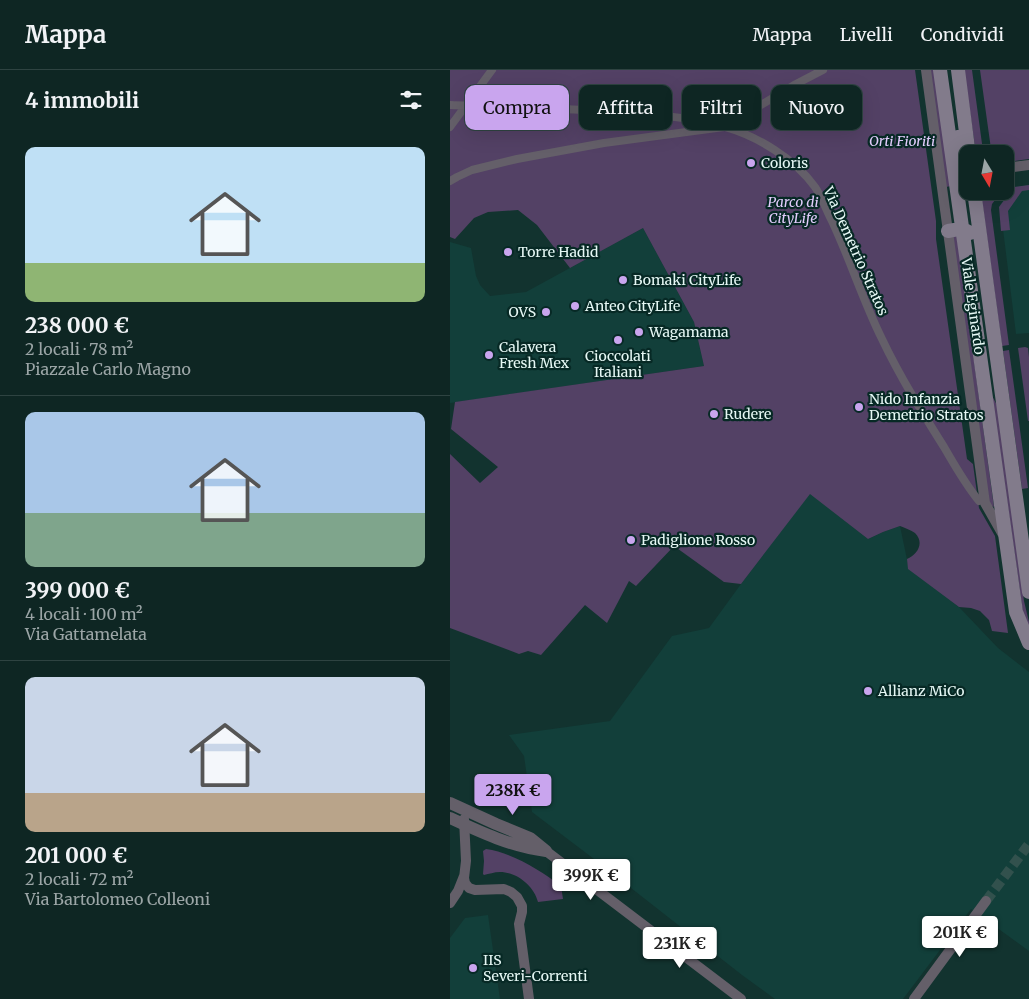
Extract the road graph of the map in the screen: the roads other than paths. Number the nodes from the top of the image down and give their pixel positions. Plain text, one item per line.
1 (492, 70) edge
2 (823, 70) edge
3 (926, 70) edge
4 (941, 70) edge
5 (958, 70) edge
6 (481, 85) edge
7 (450, 105) edge
8 (761, 105) edge
9 (465, 106) edge
10 (465, 107) edge
11 (569, 109) edge
12 (682, 119) edge
13 (450, 127) edge
14 (702, 130) edge
15 (733, 130) edge
16 (959, 145) edge
17 (968, 145) edge
18 (1029, 165) edge
19 (1014, 167) edge
20 (450, 181) edge
21 (975, 200) edge
22 (963, 230) junction
23 (948, 231) junction
24 (1005, 414) junction
25 (979, 501) dead end
26 (1029, 533) edge
27 (1006, 542) junction
28 (1023, 549) junction
29 (1029, 592) edge
30 (1029, 643) edge
31 (450, 803) edge
32 (463, 809) junction
33 (450, 818) edge
34 (464, 824) junction
35 (546, 851) junction
36 (464, 875) junction
37 (986, 901) tunnel mouth
38 (450, 903) edge
39 (530, 999) edge
40 (741, 999) edge
41 (914, 999) edge

1 - 6 street
2 - 8 street
3 - 23 street, Viale Eginardo
4 - 16 main road
4 - 22 main road, Viale Eginardo
5 - 17 main road
7 - 9 street, Via Demetrio Stratos
10 - 13 street
11 - 12 street, Via Demetrio Stratos
14 - 20 street
15 - 25 street, Via Demetrio Stratos
18 - 19 street
21 - 24 main road, Viale Eginardo
22 - 23 main road
22 - 24 main road
22 - 27 main road, Viale Eginardo
23 - 27 street, Viale Eginardo
24 - 28 main road, Viale Eginardo
26 - 28 street
27 - 30 main road, Viale Eginardo
28 - 29 main road, Viale Eginardo
31 - 32 street
32 - 34 street
32 - 35 street
33 - 34 street
34 - 35 street
34 - 36 street
35 - 40 street
36 - 38 street
36 - 39 street
37 - 41 street

